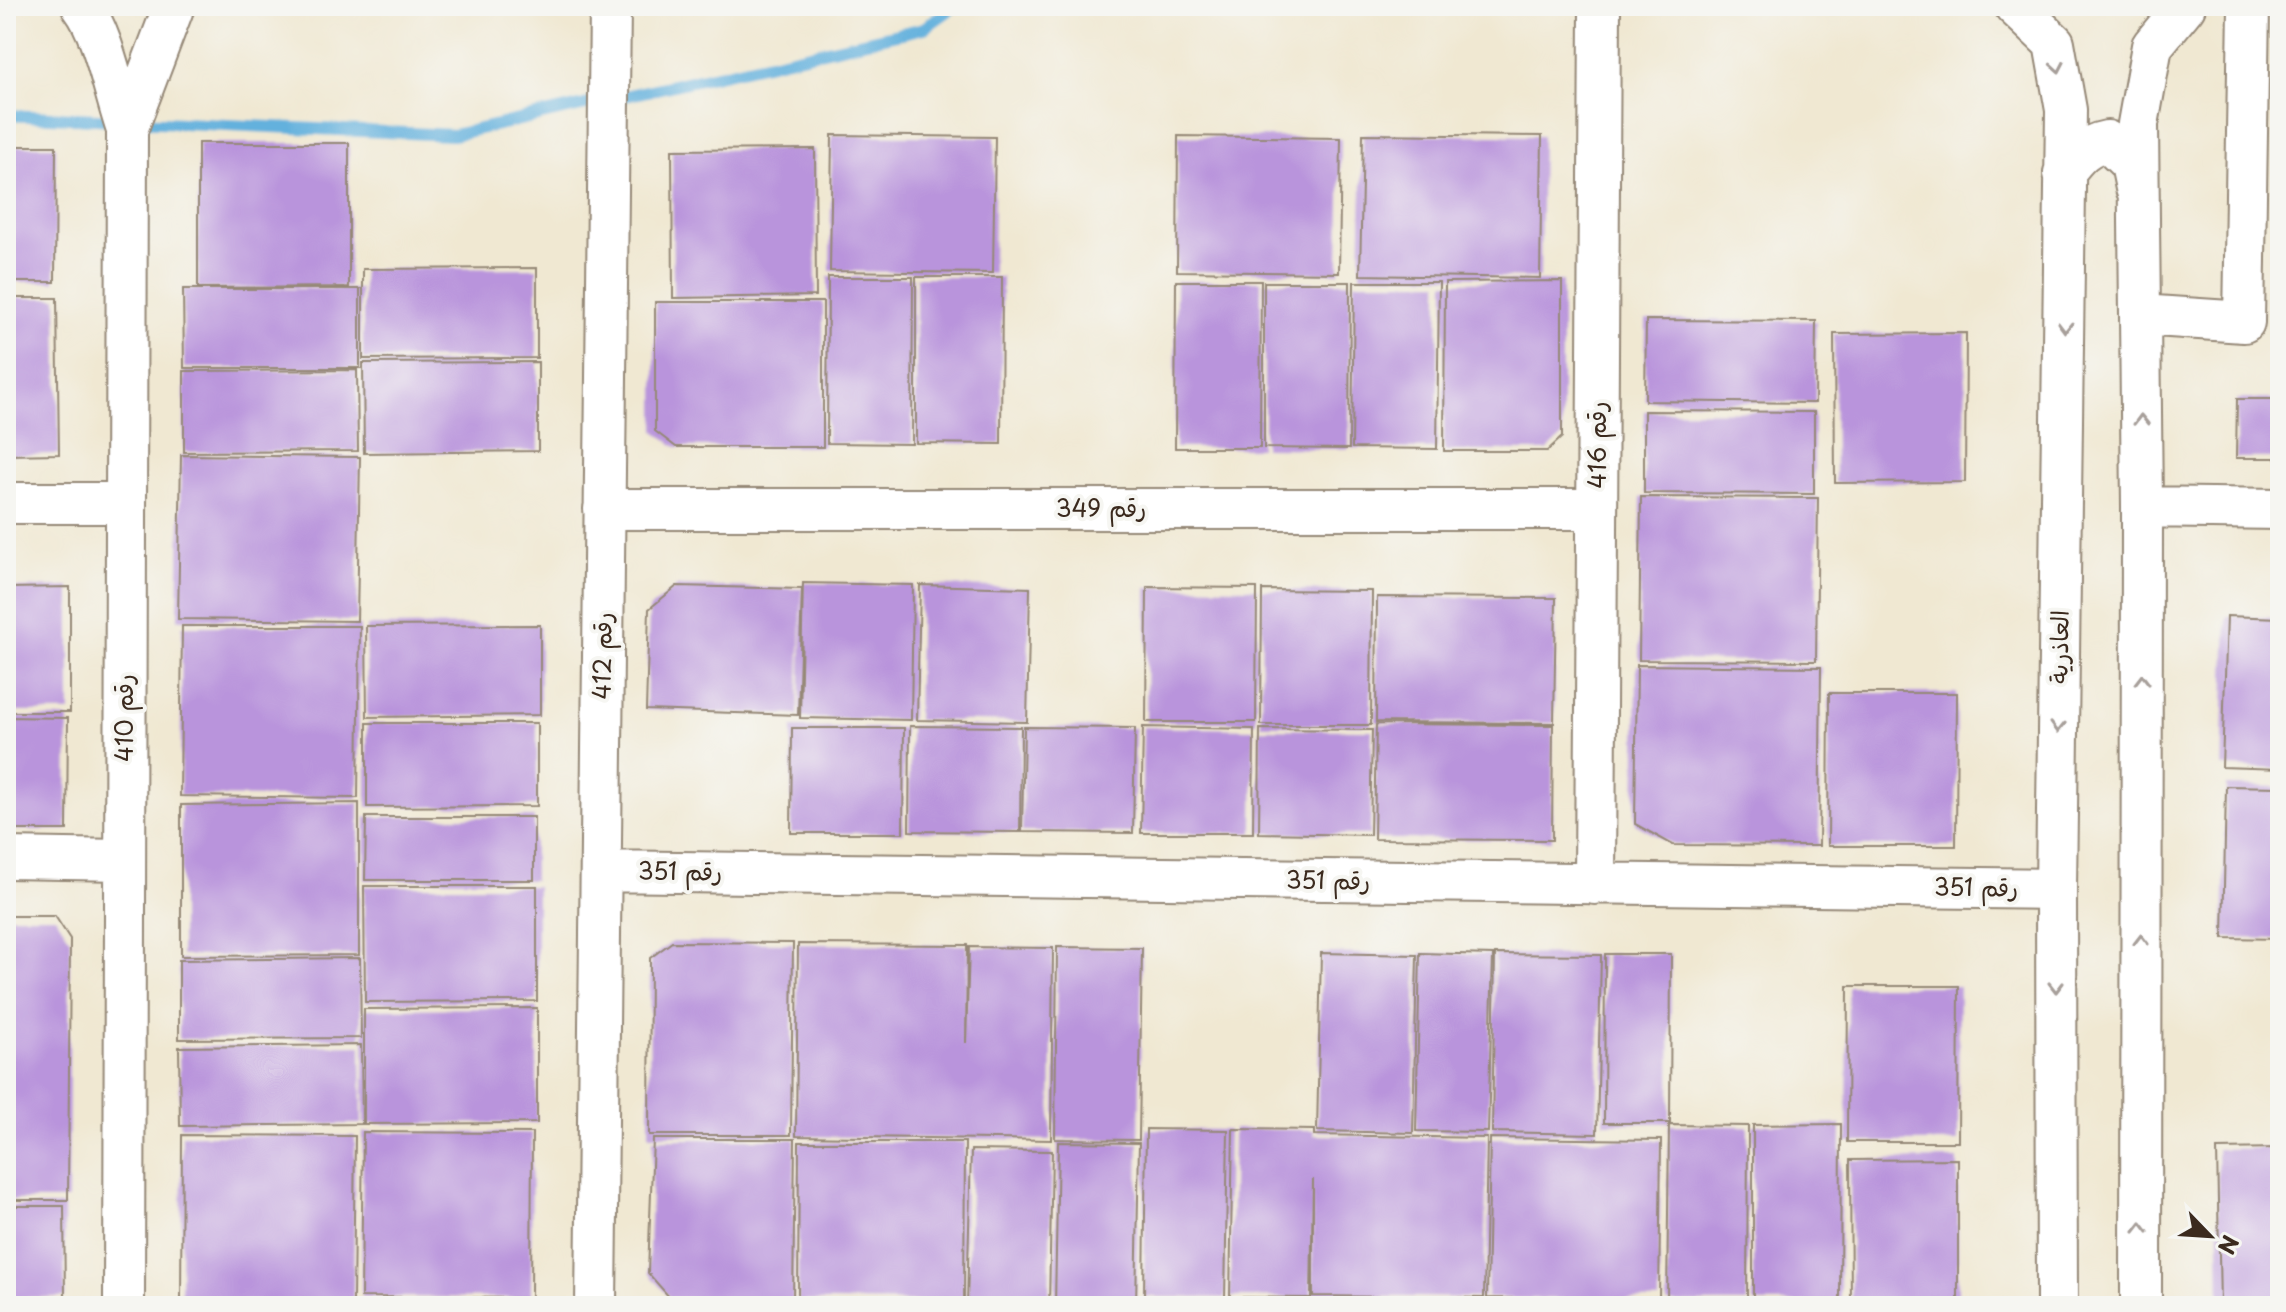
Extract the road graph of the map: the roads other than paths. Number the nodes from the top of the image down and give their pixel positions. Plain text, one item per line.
1 (82, 6) edge
2 (174, 6) edge
3 (610, 6) edge
4 (1600, 6) edge
5 (2015, 6) edge
6 (2185, 6) edge
7 (2249, 6) edge
8 (127, 130) junction
9 (2064, 173) junction
10 (2138, 196) junction
11 (2140, 315) junction
12 (6, 503) edge
13 (126, 503) junction
14 (2142, 507) junction
15 (604, 509) junction
16 (1597, 509) junction
17 (2280, 509) edge
18 (6, 858) edge
19 (124, 860) junction
20 (601, 871) junction
21 (1595, 884) junction
22 (2056, 889) junction
23 (124, 1306) edge
24 (596, 1306) edge
25 (2057, 1306) edge
26 (2141, 1306) edge

1 - 8 street
2 - 8 street
3 - 15 street, رقم 412
4 - 16 street, رقم 416
5 -> 9 street, العاذرية
6 - 10 street
7 - 11 street
8 - 13 street, رقم 410
9 - 10 street
9 -> 22 street, العاذرية
10 - 11 street
14 -> 11 street
12 - 13 street
13 - 19 street, رقم 410
14 - 17 street
26 -> 14 street
15 - 16 street, رقم 349
15 - 20 street, رقم 412
16 - 21 street, رقم 416
18 - 19 street
19 - 23 street, رقم 410
20 - 21 street, رقم 351
20 - 24 street, رقم 412
21 - 22 street, رقم 351
22 -> 25 street, العاذرية

